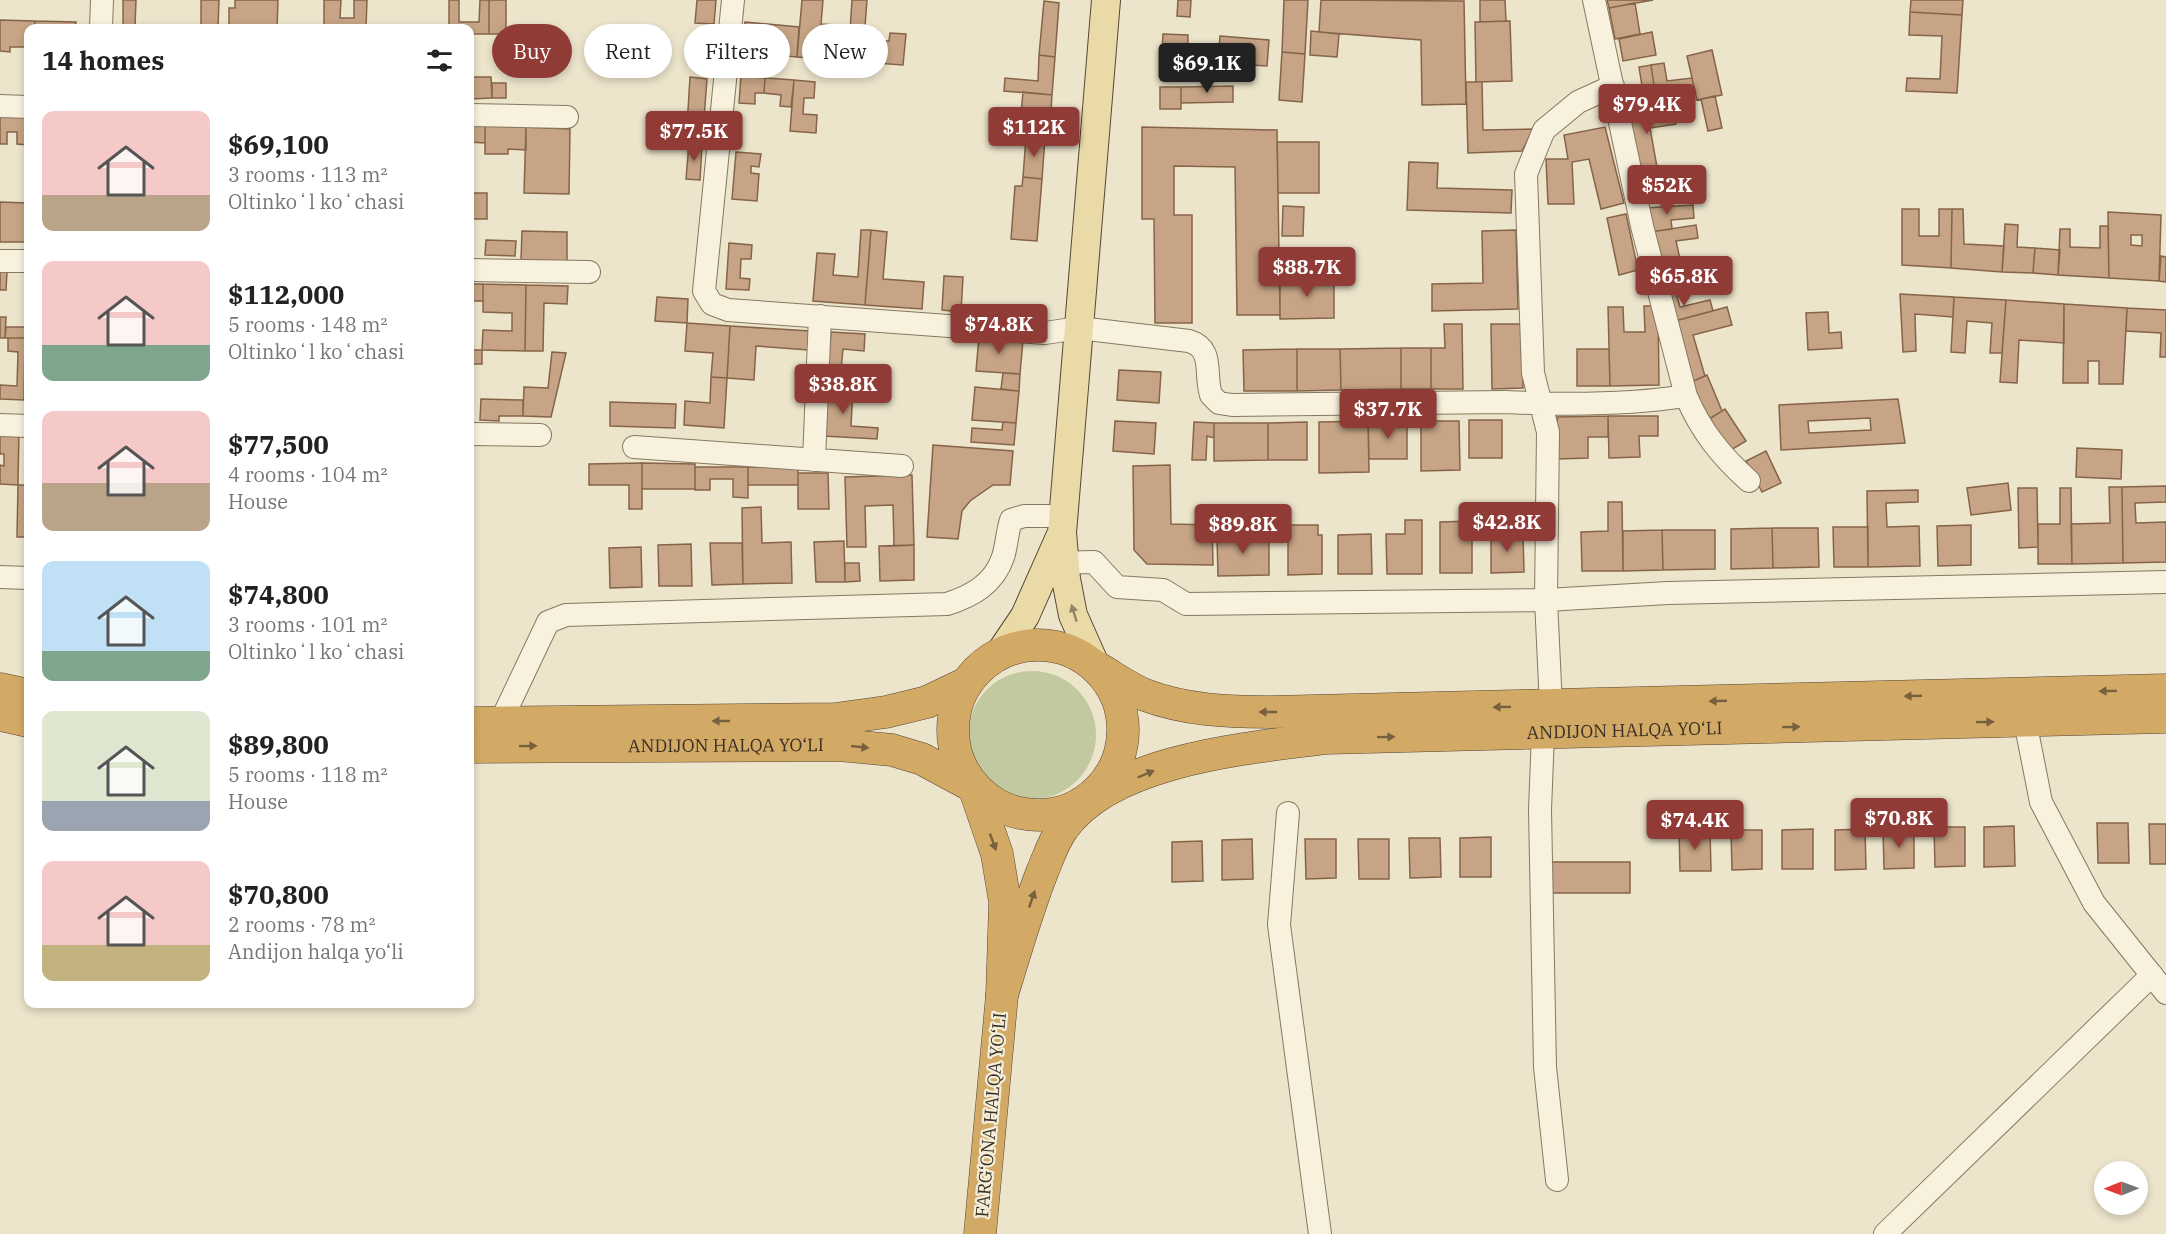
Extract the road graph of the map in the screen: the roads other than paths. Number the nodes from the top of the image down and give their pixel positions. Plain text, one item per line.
1 (102, 0) edge
2 (733, 0) edge
3 (1106, 0) edge
4 (1594, 0) edge
5 (101, 24) edge
6 (1612, 86) junction
7 (0, 106) edge
8 (24, 107) edge
9 (474, 115) edge
10 (567, 117) dead end
11 (0, 261) edge
12 (24, 261) edge
13 (474, 270) edge
14 (589, 272) dead end
15 (820, 316) junction
16 (1079, 328) junction
17 (1686, 396) junction
18 (1541, 404) junction
19 (0, 425) edge
20 (24, 426) edge
21 (474, 434) edge
22 (540, 435) dead end
23 (634, 447) dead end
24 (813, 460) junction
25 (902, 466) dead end
26 (1749, 481) dead end
27 (1063, 524) junction
28 (1057, 563) junction
29 (0, 577) edge
30 (24, 578) edge
31 (2166, 582) edge
32 (1546, 600) junction
33 (1000, 653) junction
34 (1096, 668) junction
35 (967, 683) junction
36 (0, 689) edge
37 (2166, 690) edge
38 (24, 694) edge
39 (0, 715) edge
40 (2166, 717) edge
41 (1547, 719) junction
42 (24, 720) edge
43 (2025, 721) junction
44 (485, 723) edge
45 (474, 747) edge
46 (974, 787) junction
47 (1092, 797) junction
48 (1288, 813) dead end
49 (2152, 975) junction
50 (2166, 993) edge
51 (1002, 995) junction
52 (1557, 1180) dead end
53 (980, 1234) edge
54 (1320, 1234) edge
55 (1885, 1234) edge

1 - 5 street
2 - 15 street
3 - 16 main road
4 - 6 street
6 - 17 street
6 - 18 street
7 - 8 street
9 - 10 street
11 - 12 street
13 - 14 street
15 - 16 street
15 - 24 street
16 - 18 street
16 - 27 main road
17 - 18 street
17 - 26 street
18 - 32 street
19 - 20 street
21 - 22 street
23 - 24 street
24 - 25 street
27 - 28 main road
27 - 44 street
28 - 32 street
28 - 33 main road
34 -> 28 main road
29 - 30 street
31 - 32 street
32 - 41 street
33 - 34 highway
33 - 35 highway
41 -> 34 highway, ANDIJON HALQA YO‘LI
34 - 47 highway
35 -> 44 highway, ANDIJON HALQA YO‘LI
35 - 46 highway
36 - 38 highway
37 -> 41 highway, ANDIJON HALQA YO‘LI
39 - 42 highway
40 - 43 highway, ANDIJON HALQA YO‘LI
41 -> 43 highway, ANDIJON HALQA YO‘LI
47 -> 41 highway, ANDIJON HALQA YO‘LI
41 - 52 street
43 - 49 street
45 -> 46 highway, ANDIJON HALQA YO‘LI
46 - 47 highway
46 -> 51 highway, FARG‘ONA HALQA YO‘LI
51 -> 47 highway, FARG‘ONA HALQA YO‘LI
48 - 54 street
49 - 50 street
49 - 55 street
51 - 53 highway, FARG‘ONA HALQA YO‘LI

